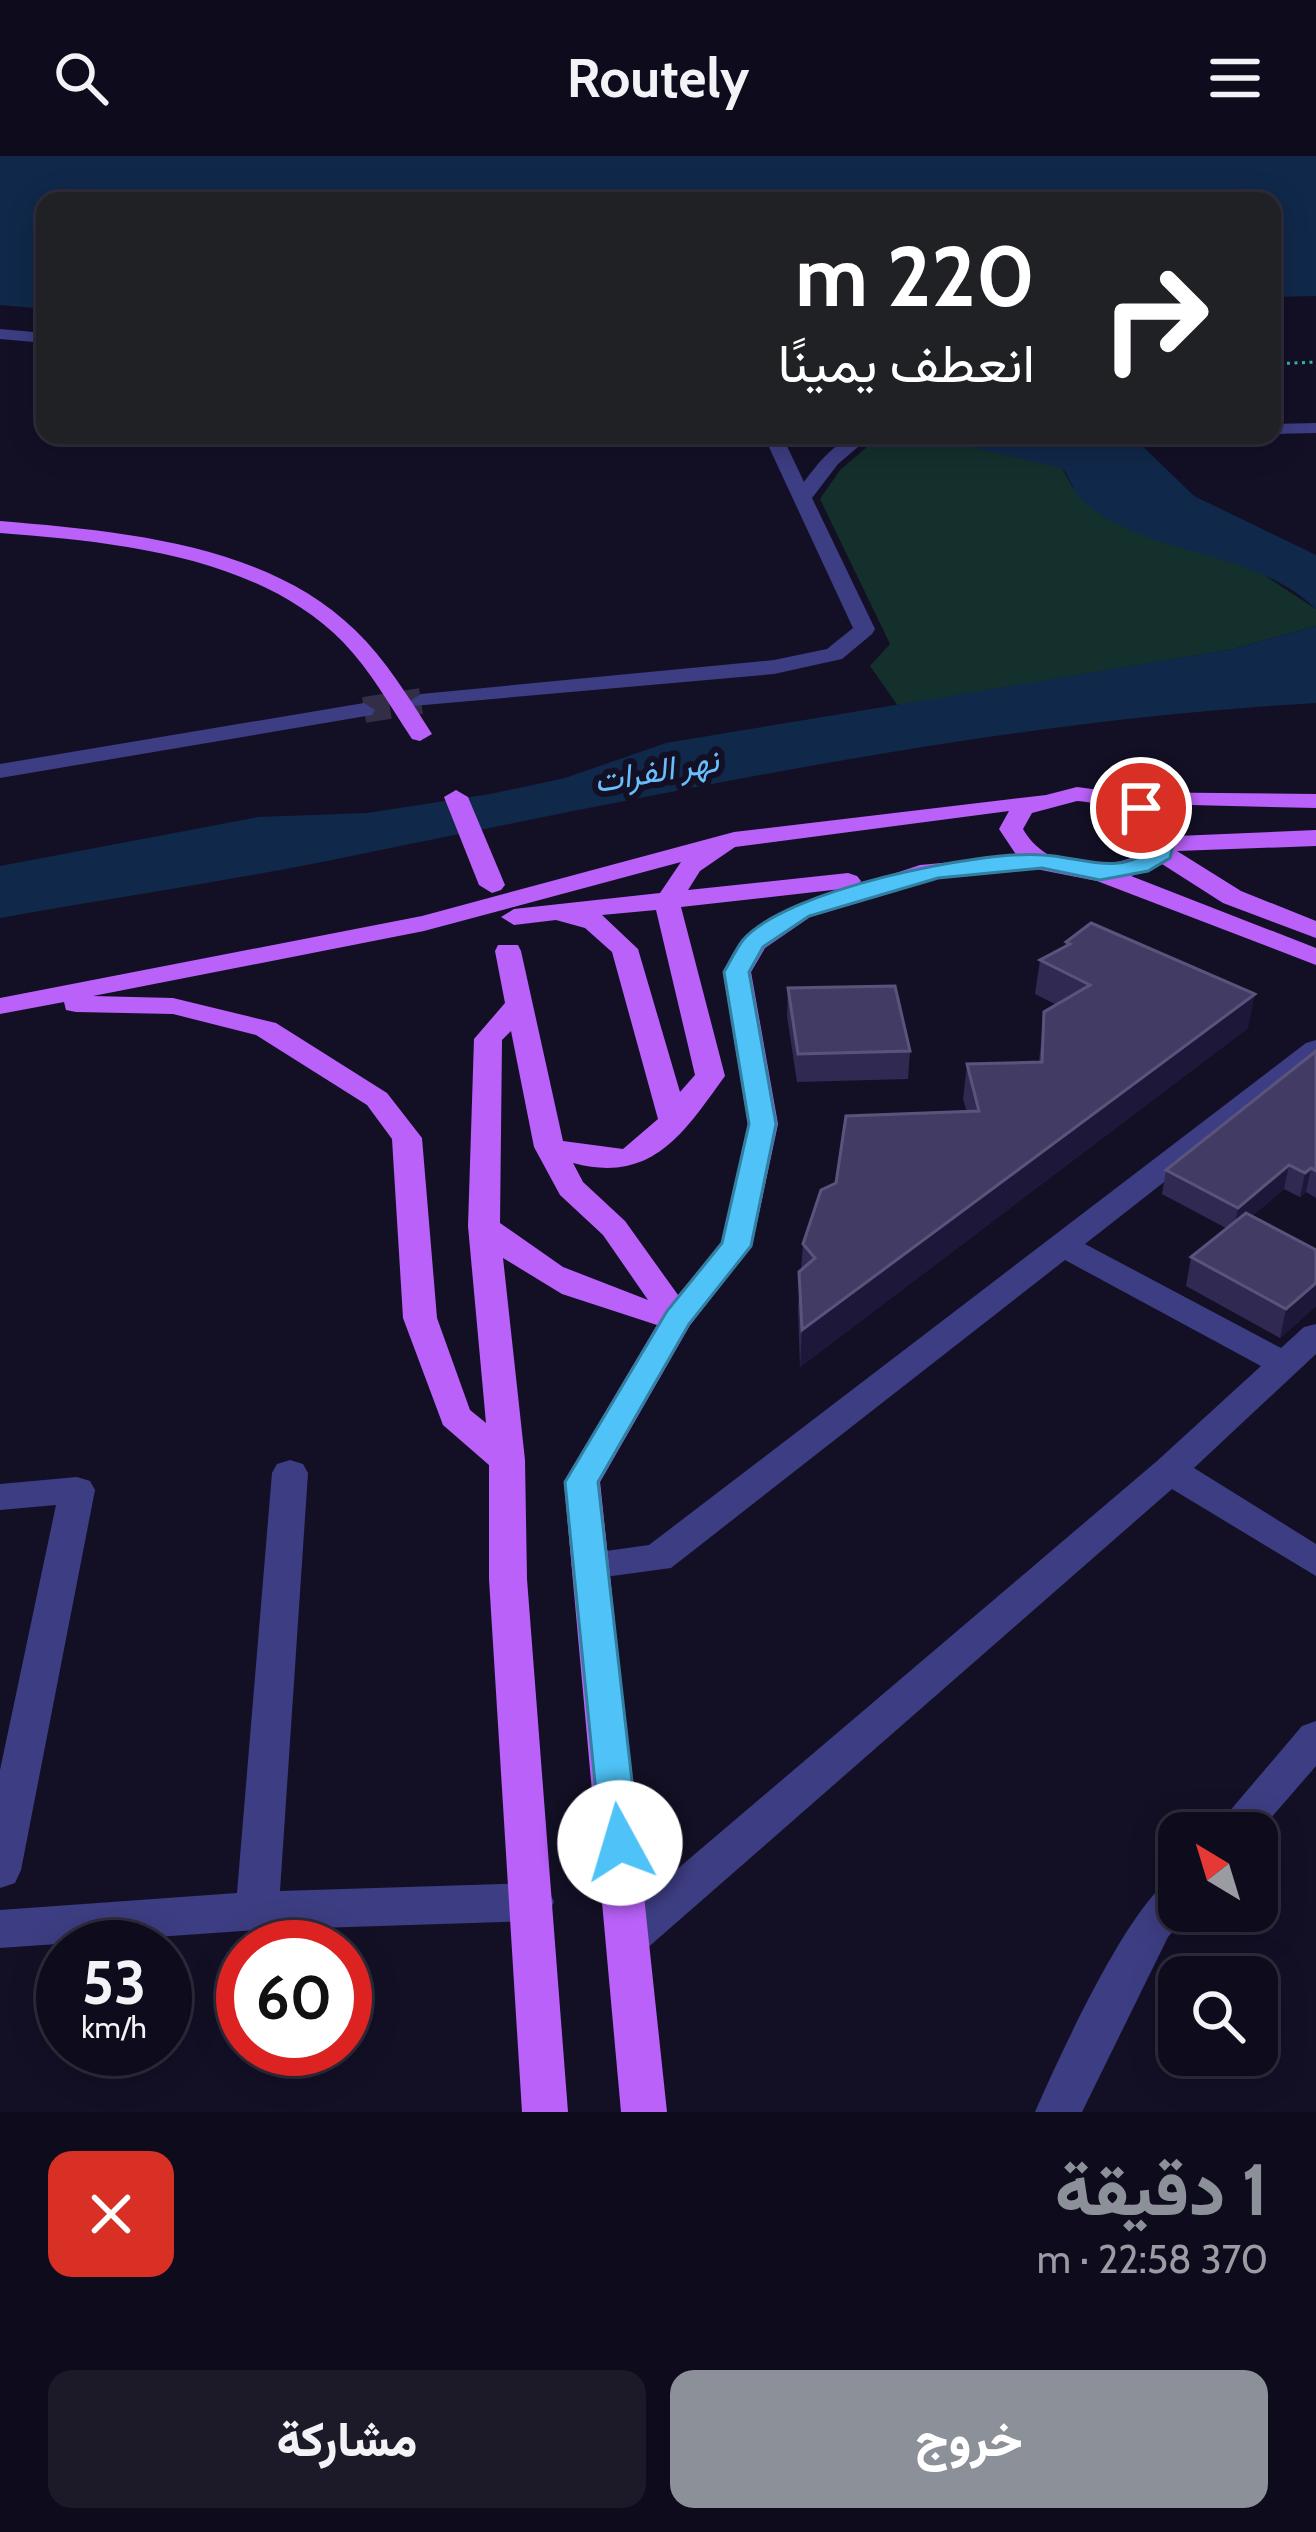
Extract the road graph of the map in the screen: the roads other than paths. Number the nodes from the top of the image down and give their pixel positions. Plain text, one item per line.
1 (0, 334) edge
2 (36, 337) edge
3 (1316, 428) edge
4 (1281, 430) edge
5 (1281, 432) edge
6 (1316, 440) edge
7 (777, 444) edge
8 (851, 444) edge
9 (801, 499) junction
10 (0, 527) edge
11 (0, 540) edge
12 (168, 552) junction
13 (421, 701) tunnel mouth
14 (364, 710) tunnel mouth
15 (420, 734) dead end
16 (0, 771) edge
17 (1099, 795) junction
18 (456, 797) dead end
19 (1038, 800) junction
20 (1316, 801) edge
21 (1316, 838) edge
22 (734, 840) junction
23 (1164, 849) junction
24 (1042, 861) junction
25 (936, 871) junction
26 (1100, 873) junction
27 (492, 885) dead end
28 (668, 902) junction
29 (544, 914) junction
30 (424, 923) junction
31 (1316, 930) edge
32 (508, 951) dead end
33 (1316, 957) edge
34 (522, 1000) junction
35 (8, 1004) edge
36 (1316, 1049) edge
37 (671, 1117) junction
38 (550, 1147) junction
39 (484, 1226) junction
40 (1063, 1245) junction
41 (677, 1318) junction
42 (1316, 1335) edge
43 (1284, 1364) junction
44 (507, 1460) junction
45 (1170, 1470) junction
46 (290, 1473) dead end
47 (0, 1497) edge
48 (1316, 1562) edge
49 (590, 1565) junction
50 (1316, 1738) edge
51 (1251, 1812) edge
52 (0, 1870) edge
53 (533, 1902) junction
54 (256, 1911) junction
55 (1158, 1918) edge
56 (0, 1929) edge
57 (630, 1936) junction
58 (544, 2112) edge
59 (644, 2112) edge
60 (1058, 2112) edge

1 - 2 street
3 - 4 street
5 - 6 street
7 - 9 street
8 - 9 street
9 - 13 street
10 - 12 main road
11 - 12 main road
12 - 15 main road
14 - 16 street
17 - 19 main road
17 - 20 main road
17 - 23 main road
18 - 27 main road
19 - 22 main road
19 - 24 main road
21 - 23 main road
22 - 28 main road
22 - 30 main road
23 - 26 main road
23 - 31 main road
24 - 25 main road
24 - 26 main road
25 - 28 main road
25 - 41 main road
26 - 33 main road
28 - 29 main road
28 - 37 main road
29 - 30 main road
29 - 37 main road
30 - 35 main road
32 - 34 main road
34 - 38 main road
34 - 39 main road
35 - 44 main road
36 - 40 street
37 - 38 main road
38 - 41 main road
39 - 41 main road
39 - 44 main road
40 - 43 street
40 - 49 street
41 - 49 main road
42 - 43 street
43 - 45 street
44 - 53 main road
45 - 48 street
45 - 57 street
46 - 54 street
47 - 52 street
49 - 57 main road
50 - 51 street
53 - 54 street
53 - 58 main road
54 - 56 street
55 - 60 street
57 - 59 main road

